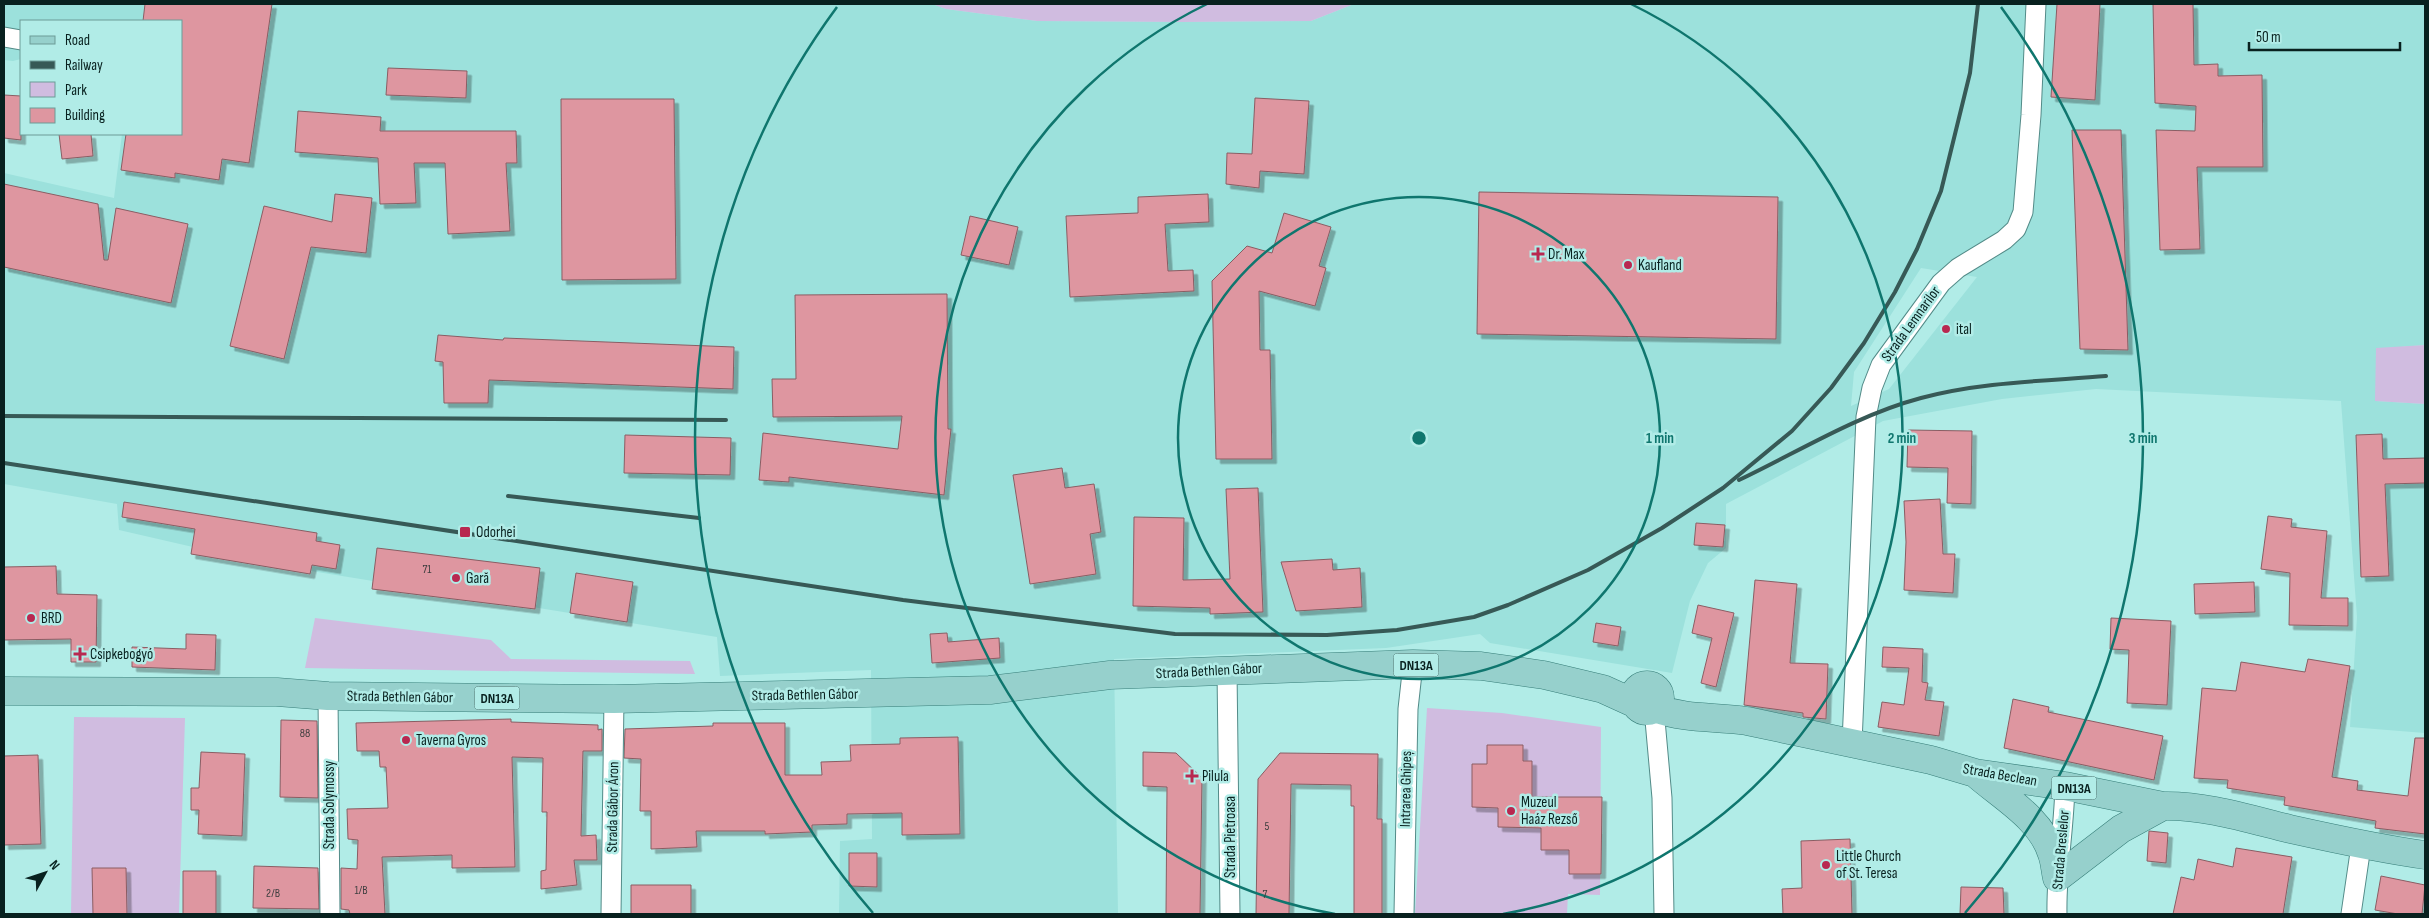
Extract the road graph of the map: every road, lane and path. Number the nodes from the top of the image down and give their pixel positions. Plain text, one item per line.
1 (2036, 4) edge
2 (4, 37) edge
3 (20, 40) edge
4 (1413, 664) junction
5 (1227, 670) junction
6 (4, 691) edge
7 (328, 696) junction
8 (614, 699) junction
9 (1647, 702) junction
10 (1852, 743) junction
11 (1975, 773) junction
12 (2065, 786) junction
13 (2163, 806) junction
14 (2361, 846) junction
15 (2425, 855) edge
16 (2056, 878) junction
17 (330, 914) edge
18 (611, 914) edge
19 (1230, 914) edge
20 (1404, 914) edge
21 (1664, 914) edge
22 (2057, 914) edge
23 (2351, 914) edge

1 - 10 street, Strada Lemnarilor
2 - 3 street
4 - 5 main road, Strada Bethlen Gábor / DN13A
4 - 9 main road, Strada Bethlen Gábor / DN13A
4 - 20 street, Intrarea Ghipeș
5 - 8 main road, Strada Bethlen Gábor / DN13A
5 - 19 street, Strada Pietroasa
6 - 7 main road, Strada Bethlen Gábor / DN13A
7 - 8 main road, Strada Bethlen Gábor / DN13A
7 - 17 street, Strada Solymossy
8 - 18 street, Strada Gábor Áron
9 - 10 main road, Strada Beclean / DN13A
9 - 21 street
10 - 11 main road, Strada Beclean / DN13A
11 - 12 main road, Strada Beclean / DN13A
11 - 16 main road
12 - 13 main road, Strada Beclean / DN13A
12 - 16 street, Strada Breslelor
13 - 14 main road, Strada Beclean / DN13A
13 - 16 main road
14 - 15 main road, Strada Beclean / DN13A
14 - 23 street
16 - 22 street, Strada Breslelor

